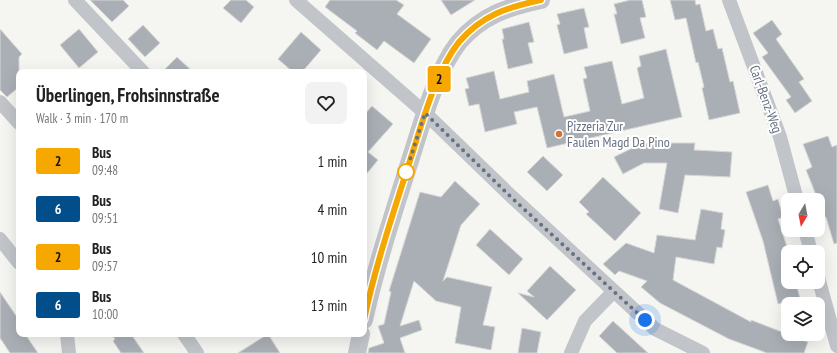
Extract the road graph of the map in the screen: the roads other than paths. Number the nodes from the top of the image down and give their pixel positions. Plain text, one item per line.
1 (75, 0) edge
2 (296, 0) edge
3 (541, 0) edge
4 (729, 0) edge
5 (506, 4) edge
6 (140, 69) edge
7 (0, 102) edge
8 (425, 113) junction
9 (16, 120) edge
10 (795, 193) edge
11 (0, 239) edge
12 (16, 259) edge
13 (821, 289) edge
14 (614, 292) junction
15 (367, 293) edge
16 (67, 337) edge
17 (186, 337) edge
18 (360, 337) edge
19 (837, 346) edge
20 (69, 353) edge
21 (197, 353) edge
22 (357, 353) edge
23 (571, 353) edge
24 (703, 353) edge

1 - 6 street
2 - 8 street
3 - 5 street
4 - 10 street, Carl-Benz-Weg
5 - 8 street
7 - 9 street
8 - 14 street
8 - 15 street
11 - 12 street
13 - 19 street
14 - 23 street
14 - 24 street
16 - 20 street
17 - 21 street
18 - 22 street

